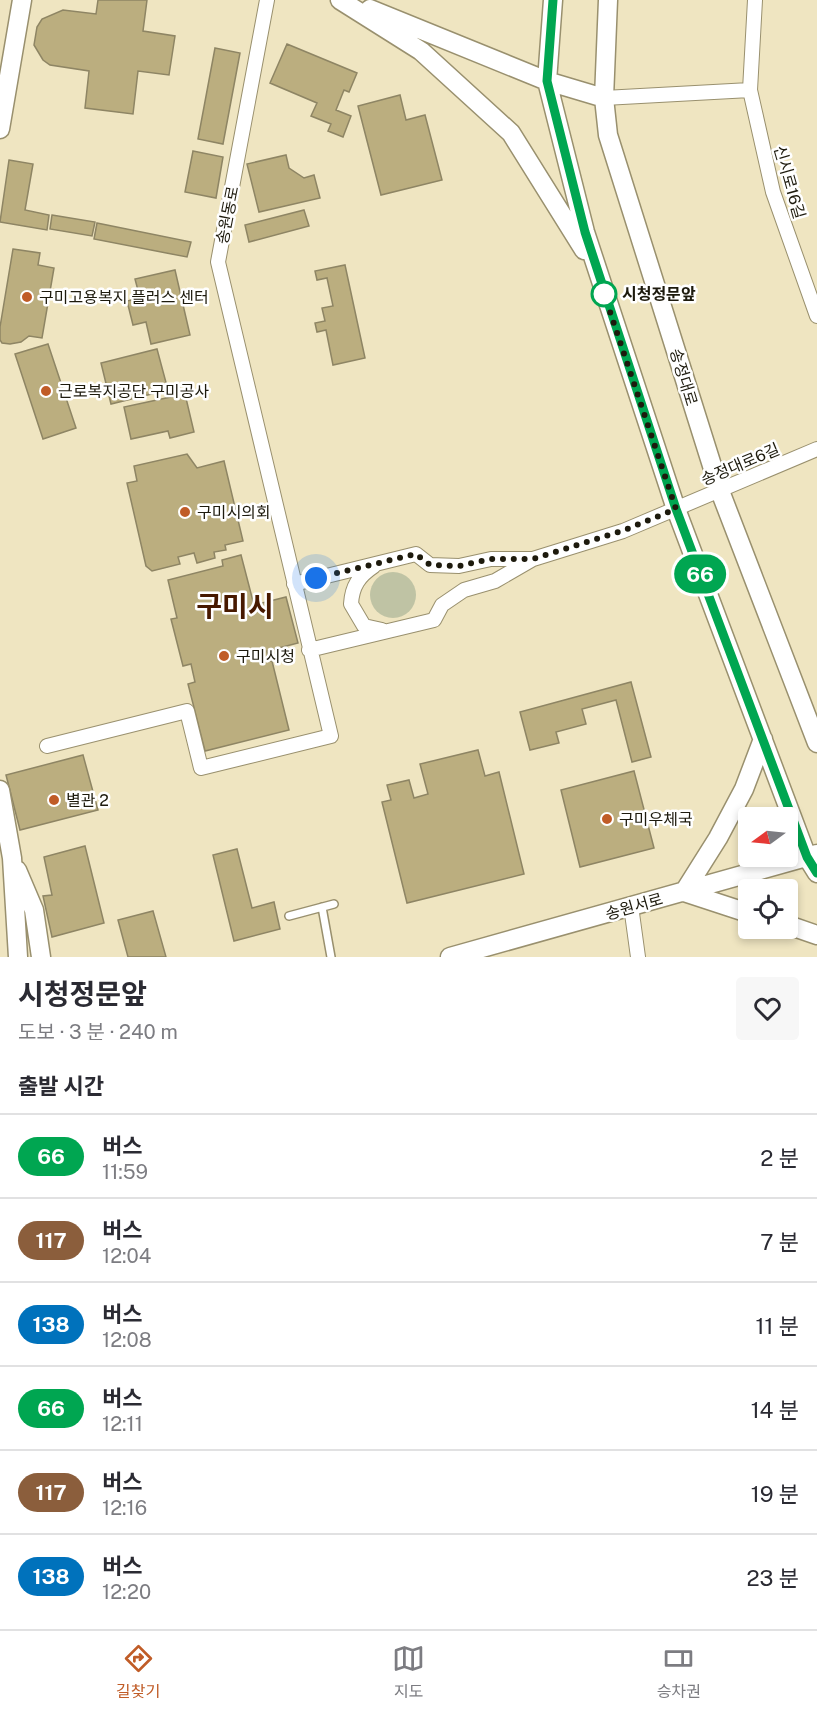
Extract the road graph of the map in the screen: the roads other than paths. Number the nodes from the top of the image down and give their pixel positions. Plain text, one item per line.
1 (22, 0) edge
2 (267, 0) edge
3 (340, 0) edge
4 (347, 0) edge
5 (553, 0) edge
6 (608, 0) edge
7 (755, 0) edge
8 (547, 81) junction
9 (750, 90) junction
10 (604, 98) junction
11 (0, 129) edge
12 (597, 272) junction
13 (817, 316) edge
14 (817, 450) edge
15 (720, 491) junction
16 (676, 509) junction
17 (533, 559) junction
18 (377, 563) junction
19 (294, 584) junction
20 (393, 630) junction
21 (309, 650) junction
22 (763, 739) junction
23 (817, 743) edge
24 (47, 746) dead end
25 (0, 790) edge
26 (2, 819) edge
27 (812, 855) edge
28 (12, 858) junction
29 (817, 873) edge
30 (684, 892) junction
31 (334, 904) dead end
32 (631, 906) junction
33 (322, 908) junction
34 (738, 910) edge
35 (289, 916) dead end
36 (798, 928) edge
37 (817, 935) edge
38 (17, 956) edge
39 (40, 957) edge
40 (331, 957) edge
41 (450, 957) edge
42 (638, 957) edge

1 - 11 street
2 - 19 street, 송원동로
3 - 12 street
4 - 8 street
5 - 8 street
6 - 10 street, 송정대로
7 - 9 street, 신시로16길
8 - 10 street
8 - 12 street
9 - 10 street
9 - 13 street, 신시로16길
10 - 15 street, 송정대로
12 - 16 street
14 - 15 street, 송정대로6길
15 - 16 street, 송정대로6길
15 - 23 street, 송정대로
16 - 17 street, 송정대로6길
16 - 22 street
17 - 18 street
17 - 20 street
18 - 19 street
18 - 20 street
19 - 21 street, 송원동로
20 - 21 street
21 - 24 street, 송원동로
22 - 27 street
22 - 30 street
25 - 26 street
26 - 28 street
27 - 29 street
27 - 30 street, 송원서로
28 - 38 street
28 - 39 street
30 - 32 street, 송원서로
30 - 34 street
31 - 33 lane
32 - 41 street, 송원서로
32 - 42 street
33 - 35 lane
33 - 40 lane
36 - 37 street

